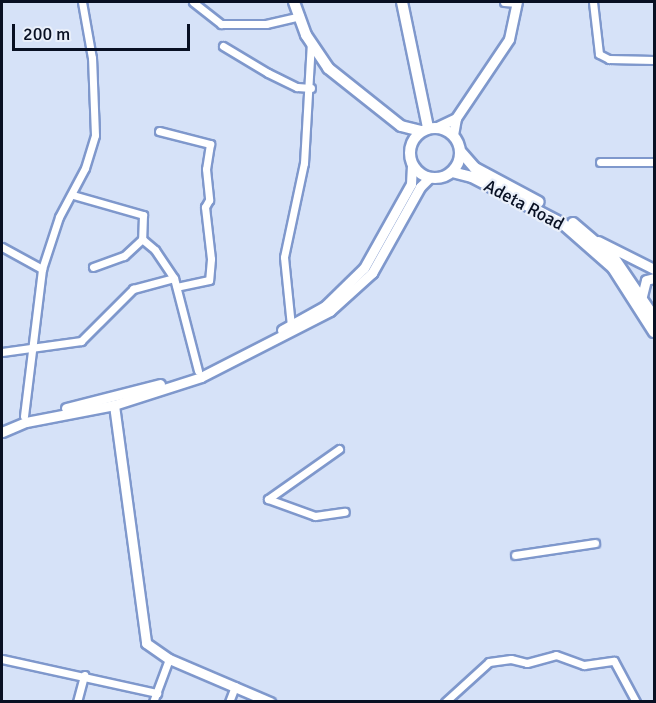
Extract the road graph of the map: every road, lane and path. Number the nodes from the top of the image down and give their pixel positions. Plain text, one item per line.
1 (82, 2) edge
2 (193, 2) edge
3 (294, 2) edge
4 (402, 2) edge
5 (504, 2) edge
6 (517, 2) edge
7 (593, 2) edge
8 (204, 5) edge
9 (300, 16) junction
10 (312, 42) junction
11 (223, 46) dead end
12 (654, 60) edge
13 (311, 88) junction
14 (456, 118) junction
15 (401, 126) junction
16 (429, 129) junction
17 (159, 131) dead end
18 (453, 135) junction
19 (410, 146) junction
20 (461, 152) junction
21 (600, 162) dead end
22 (654, 162) edge
23 (412, 165) junction
24 (452, 172) junction
25 (429, 178) junction
26 (73, 195) junction
27 (142, 239) junction
28 (595, 239) junction
29 (2, 247) edge
30 (652, 266) edge
31 (93, 267) dead end
32 (42, 269) junction
33 (174, 278) junction
34 (654, 278) edge
35 (177, 287) junction
36 (642, 296) junction
37 (654, 317) edge
38 (305, 321) junction
39 (291, 326) junction
40 (654, 332) edge
41 (32, 349) junction
42 (2, 352) edge
43 (198, 371) junction
44 (114, 405) junction
45 (24, 416) junction
46 (2, 426) edge
47 (2, 432) edge
48 (339, 449) dead end
49 (345, 512) dead end
50 (595, 543) dead end
51 (515, 555) dead end
52 (169, 659) junction
53 (2, 660) edge
54 (84, 675) junction
55 (235, 686) junction
56 (157, 693) junction
57 (77, 702) edge
58 (153, 702) edge
59 (229, 702) edge
60 (270, 702) edge
61 (445, 702) edge
62 (636, 702) edge

1 - 26 street
2 - 8 street
3 - 9 main road
4 - 16 main road
5 - 6 street
6 - 14 street
7 - 12 street
8 - 9 street
9 - 10 main road
10 - 13 street
10 - 15 main road
11 - 13 street
13 - 39 street
14 - 16 street
14 - 18 street
15 - 16 main road
15 - 19 main road
16 - 18 main road
16 - 19 main road
17 - 35 street
18 - 20 main road
19 - 23 main road
20 - 24 main road
20 - 28 main road, Adeta Road
21 - 22 street
23 - 25 main road
23 - 38 street
24 - 25 main road
24 - 40 main road, Adeta Road
25 - 38 street
26 - 27 street
26 - 32 street
27 - 31 street
27 - 33 street
28 - 30 street
28 - 36 main road, Adeta Road
29 - 32 street
32 - 41 street
33 - 35 street
33 - 41 street
34 - 36 street
35 - 43 street
36 - 37 main road, Adeta Road
38 - 39 street
38 - 44 street
39 - 43 street
41 - 42 street
41 - 45 street
43 - 45 street
44 - 47 street
44 - 52 street
45 - 46 street
48 - 49 street
50 - 51 street
52 - 55 street
52 - 56 street
53 - 54 street
54 - 56 street
54 - 57 street
55 - 59 street
55 - 60 street
56 - 58 street
61 - 62 street

